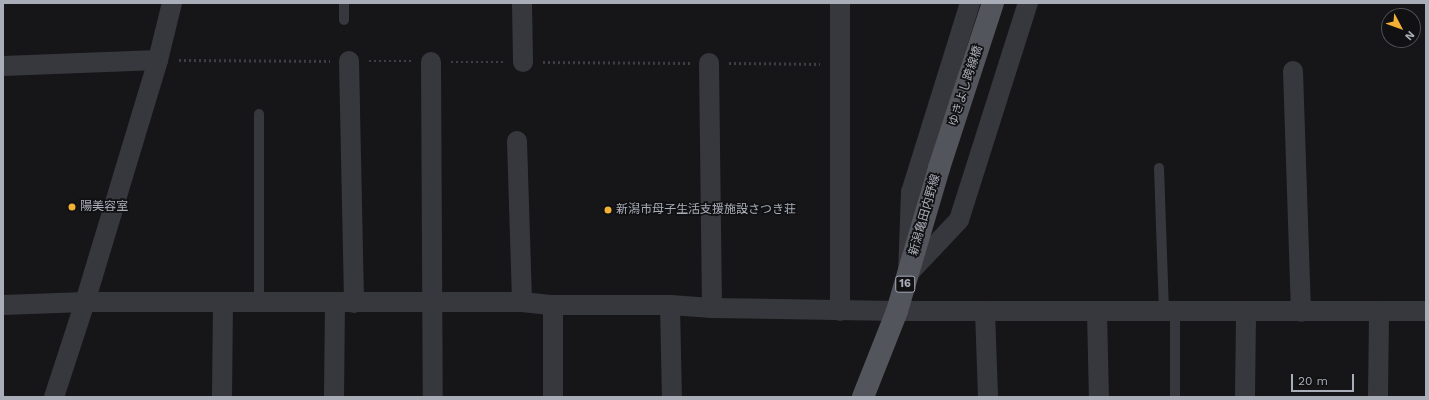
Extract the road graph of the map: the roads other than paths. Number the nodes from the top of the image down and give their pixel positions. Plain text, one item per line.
1 (172, 3) edge
2 (344, 3) edge
3 (522, 3) edge
4 (840, 3) edge
5 (970, 3) edge
6 (993, 3) edge
7 (1028, 3) edge
8 (344, 20) dead end
9 (158, 60) junction
10 (349, 61) road end
11 (431, 62) road end
12 (523, 62) road end
13 (709, 63) road end
14 (3, 66) edge
15 (1293, 71) dead end
16 (259, 114) dead end
17 (517, 141) dead end
18 (939, 168) joint
19 (1159, 168) dead end
20 (908, 274) junction
21 (85, 302) junction
22 (223, 302) junction
23 (522, 302) junction
24 (259, 303) junction
25 (344, 303) junction
26 (433, 303) junction
27 (3, 305) edge
28 (553, 305) junction
29 (670, 305) junction
30 (712, 308) junction
31 (840, 310) junction
32 (897, 311) junction
33 (985, 311) junction
34 (1426, 311) edge
35 (1096, 312) junction
36 (1170, 312) junction
37 (1246, 312) junction
38 (1302, 312) junction
39 (1379, 312) junction
40 (54, 397) edge
41 (222, 397) edge
42 (334, 397) edge
43 (433, 397) edge
44 (553, 397) edge
45 (672, 397) edge
46 (863, 397) edge
47 (988, 397) edge
48 (1099, 397) edge
49 (1175, 397) edge
50 (1245, 397) edge
51 (1378, 397) edge

1 - 9 street
2 - 8 lane
3 - 12 street
4 - 31 street
5 - 20 street
6 - 18 main road, ゆきよし跨線橋 / 16
7 - 20 street
9 - 14 street
9 - 21 street
10 - 25 street
11 - 26 street
13 - 30 street
15 - 38 street
16 - 24 lane
17 - 23 street
18 - 20 main road, 新潟亀田内野線 / 16
19 - 36 lane
20 - 32 main road, 新潟亀田内野線 / 16
21 - 22 street
21 - 27 street
21 - 40 street
22 - 24 street
22 - 41 street
23 - 26 street
23 - 28 street
24 - 25 street
25 - 26 street
25 - 42 street
26 - 43 street
28 - 29 street
28 - 44 street
29 - 30 street
29 - 45 street
30 - 31 street
31 - 32 street
32 - 33 street
32 - 46 main road, 新潟亀田内野線 / 16
33 - 35 street
33 - 47 street
34 - 39 street
35 - 36 street
35 - 48 street
36 - 37 street
36 - 49 lane
37 - 38 street
37 - 50 street
38 - 39 street
39 - 51 street

